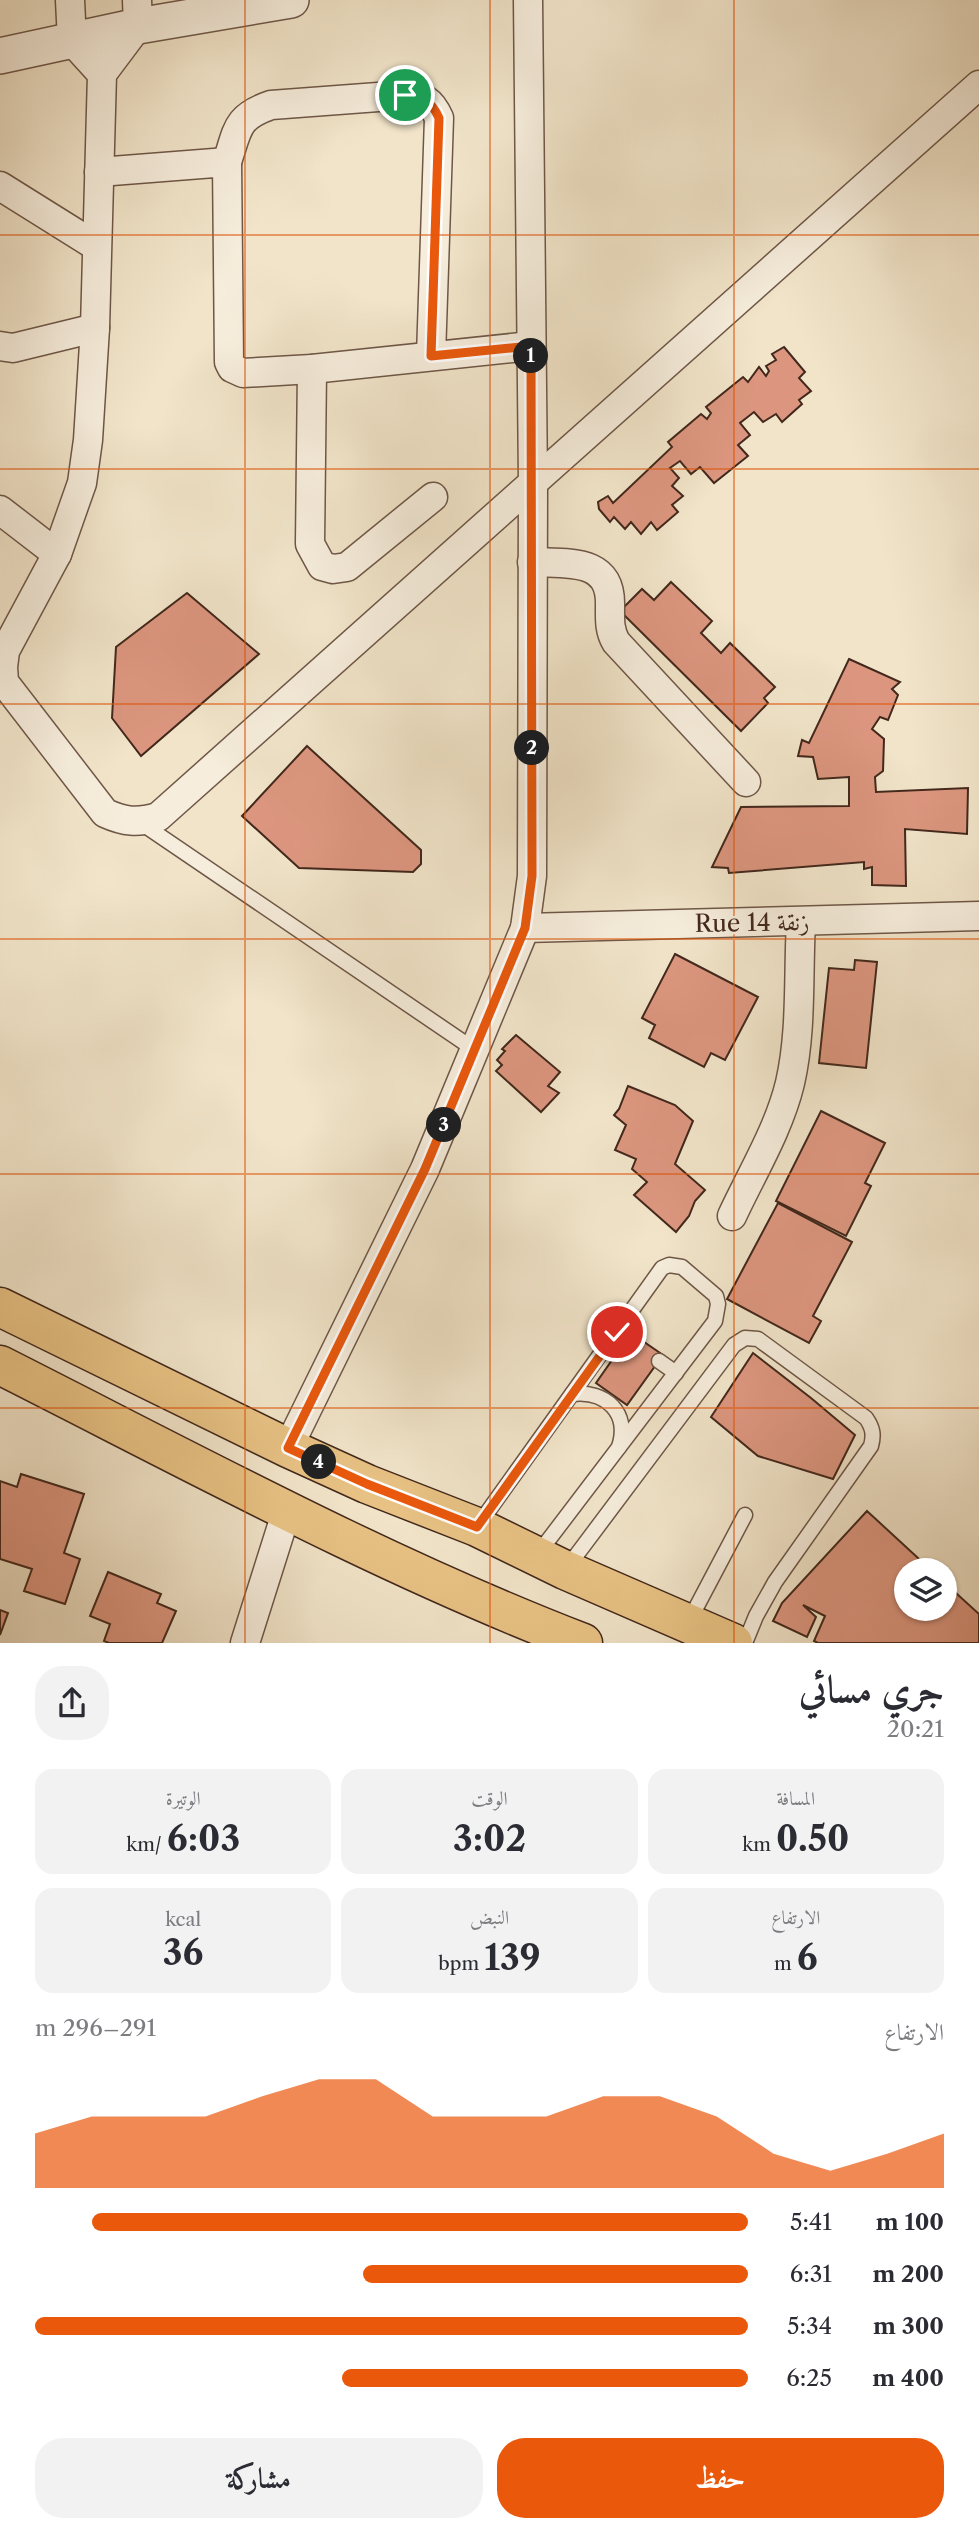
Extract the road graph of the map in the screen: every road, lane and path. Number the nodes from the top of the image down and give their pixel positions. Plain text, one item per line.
1 (70, 0) edge
2 (291, 0) edge
3 (528, 0) edge
4 (138, 13) edge
5 (72, 41) junction
6 (0, 56) edge
7 (102, 74) junction
8 (979, 85) edge
9 (227, 162) junction
10 (99, 172) junction
11 (0, 186) edge
12 (96, 246) junction
13 (95, 328) junction
14 (0, 346) edge
15 (531, 346) junction
16 (431, 356) junction
17 (312, 369) junction
18 (533, 483) junction
19 (433, 497) dead end
20 (0, 510) edge
21 (57, 554) junction
22 (532, 562) junction
23 (746, 782) dead end
24 (139, 822) junction
25 (979, 916) edge
26 (801, 922) junction
27 (525, 928) junction
28 (475, 1050) junction
29 (732, 1216) dead end
30 (0, 1307) edge
31 (659, 1361) dead end
32 (0, 1365) edge
33 (676, 1373) junction
34 (572, 1394) junction
35 (288, 1448) junction
36 (618, 1448) junction
37 (287, 1510) junction
38 (745, 1515) dead end
39 (477, 1527) junction
40 (551, 1563) junction
41 (688, 1624) junction
42 (245, 1643) edge
43 (583, 1643) edge
44 (733, 1643) edge
45 (745, 1643) edge

1 - 5 street
2 - 4 street
3 - 15 street
4 - 5 street
4 - 7 street
5 - 6 street
5 - 7 street
7 - 10 street
8 - 18 street
9 - 10 street
9 - 16 street
9 - 17 street
10 - 12 street
11 - 12 street
12 - 13 street
13 - 14 street
13 - 21 street
15 - 16 street
15 - 18 street
16 - 17 street
17 - 19 street
18 - 22 street
18 - 24 street
20 - 21 street
21 - 24 street
22 - 23 street
22 - 27 street
24 - 28 lane
25 - 26 street, Rue 14 زنقة
26 - 27 street, Rue 14 زنقة
26 - 29 street
27 - 28 street
28 - 35 street
30 - 35 main road
31 - 33 lane
32 - 37 main road
33 - 34 lane
33 - 36 lane
34 - 36 lane
34 - 39 lane
35 - 39 main road
36 - 40 lane
37 - 42 street
37 - 43 main road
38 - 41 lane
39 - 40 main road
40 - 41 main road
40 - 45 lane
41 - 44 main road

